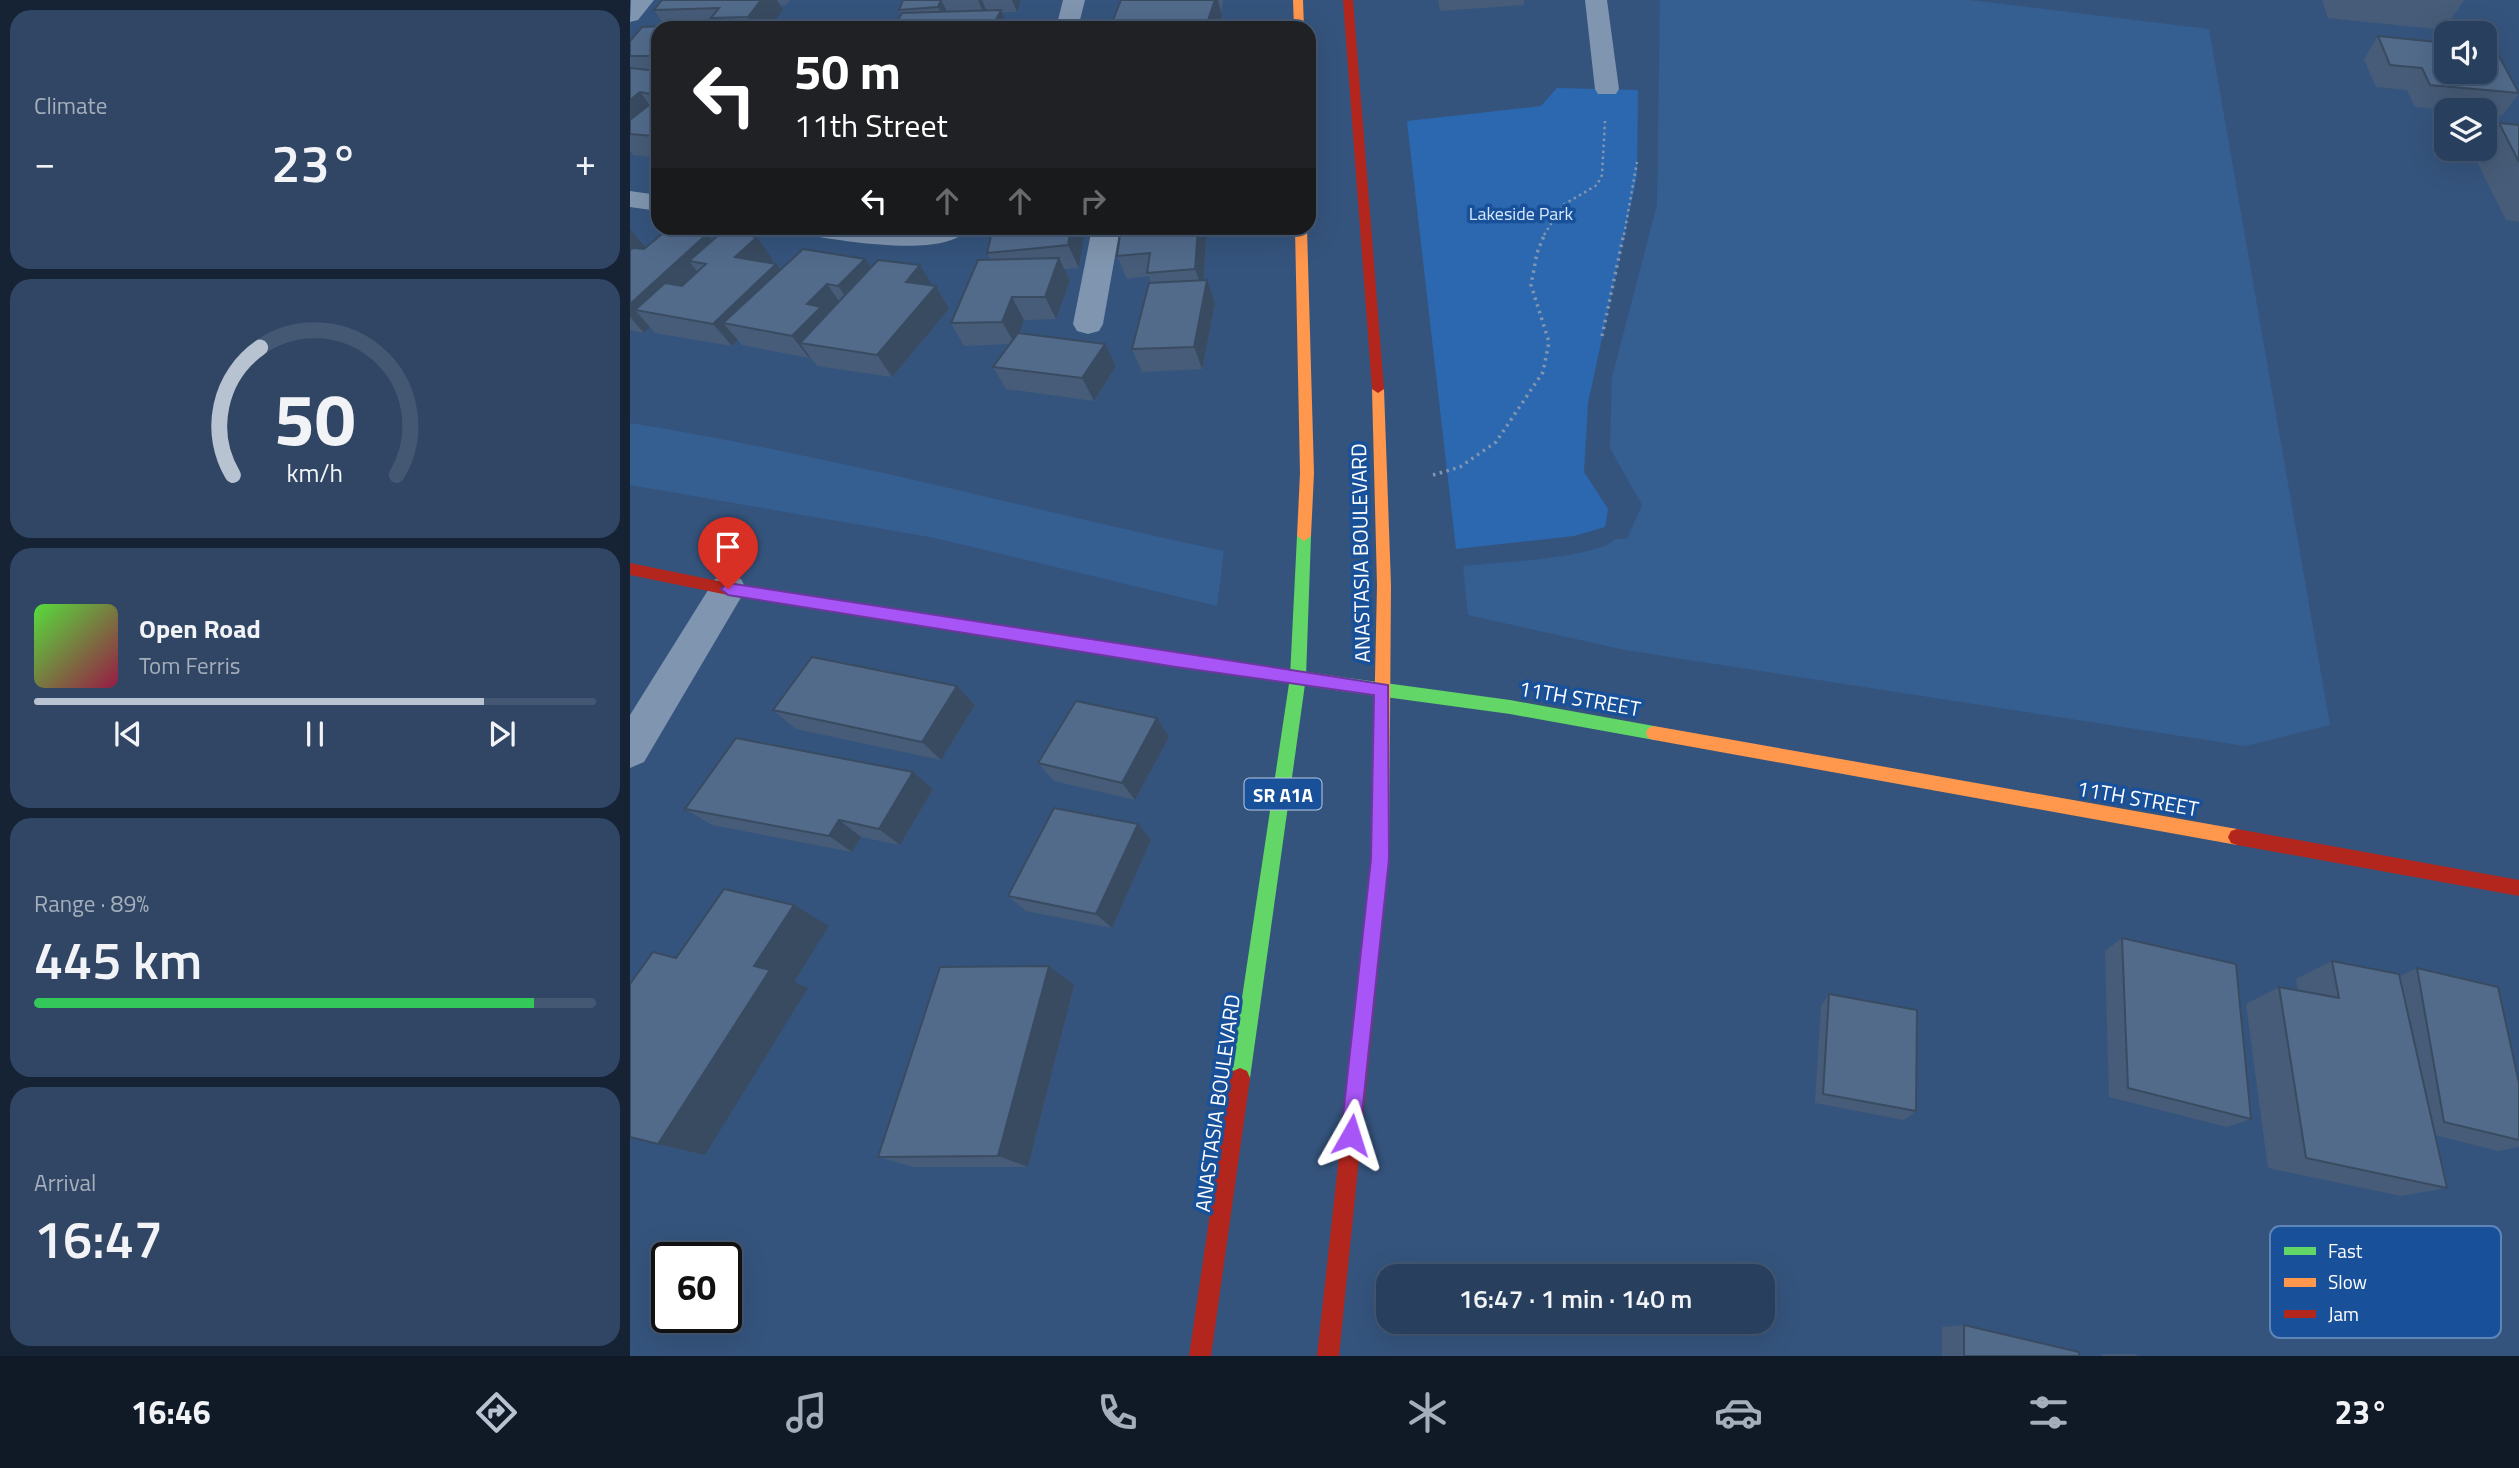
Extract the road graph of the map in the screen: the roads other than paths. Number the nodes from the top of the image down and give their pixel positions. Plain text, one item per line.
1 (643, 0) edge
2 (1074, 0) edge
3 (1298, 0) edge
4 (1348, 0) edge
5 (1596, 0) edge
6 (630, 15) edge
7 (1069, 21) edge
8 (1298, 21) edge
9 (1607, 89) road end
10 (630, 199) edge
11 (651, 202) edge
12 (860, 235) edge
13 (937, 235) edge
14 (1105, 235) edge
15 (1301, 235) edge
16 (1088, 324) dead end
17 (630, 569) edge
18 (728, 589) junction
19 (1298, 677) junction
20 (1382, 690) junction
21 (630, 750) edge
22 (2519, 888) edge
23 (1200, 1356) edge
24 (1328, 1356) edge

1 - 6 street
2 - 7 street
3 - 8 main road
4 - 20 main road, ANASTASIA BOULEVARD
5 - 9 street
10 - 11 street
12 - 13 street
14 - 16 street
15 - 19 main road, ANASTASIA BOULEVARD / SR A1A
17 - 18 main road, 11TH STREET
18 - 19 main road, 11TH STREET
18 - 21 street
19 - 20 main road, 11TH STREET
19 - 23 main road, ANASTASIA BOULEVARD / SR A1A
20 - 22 main road, 11TH STREET
20 - 24 main road, ANASTASIA BOULEVARD

